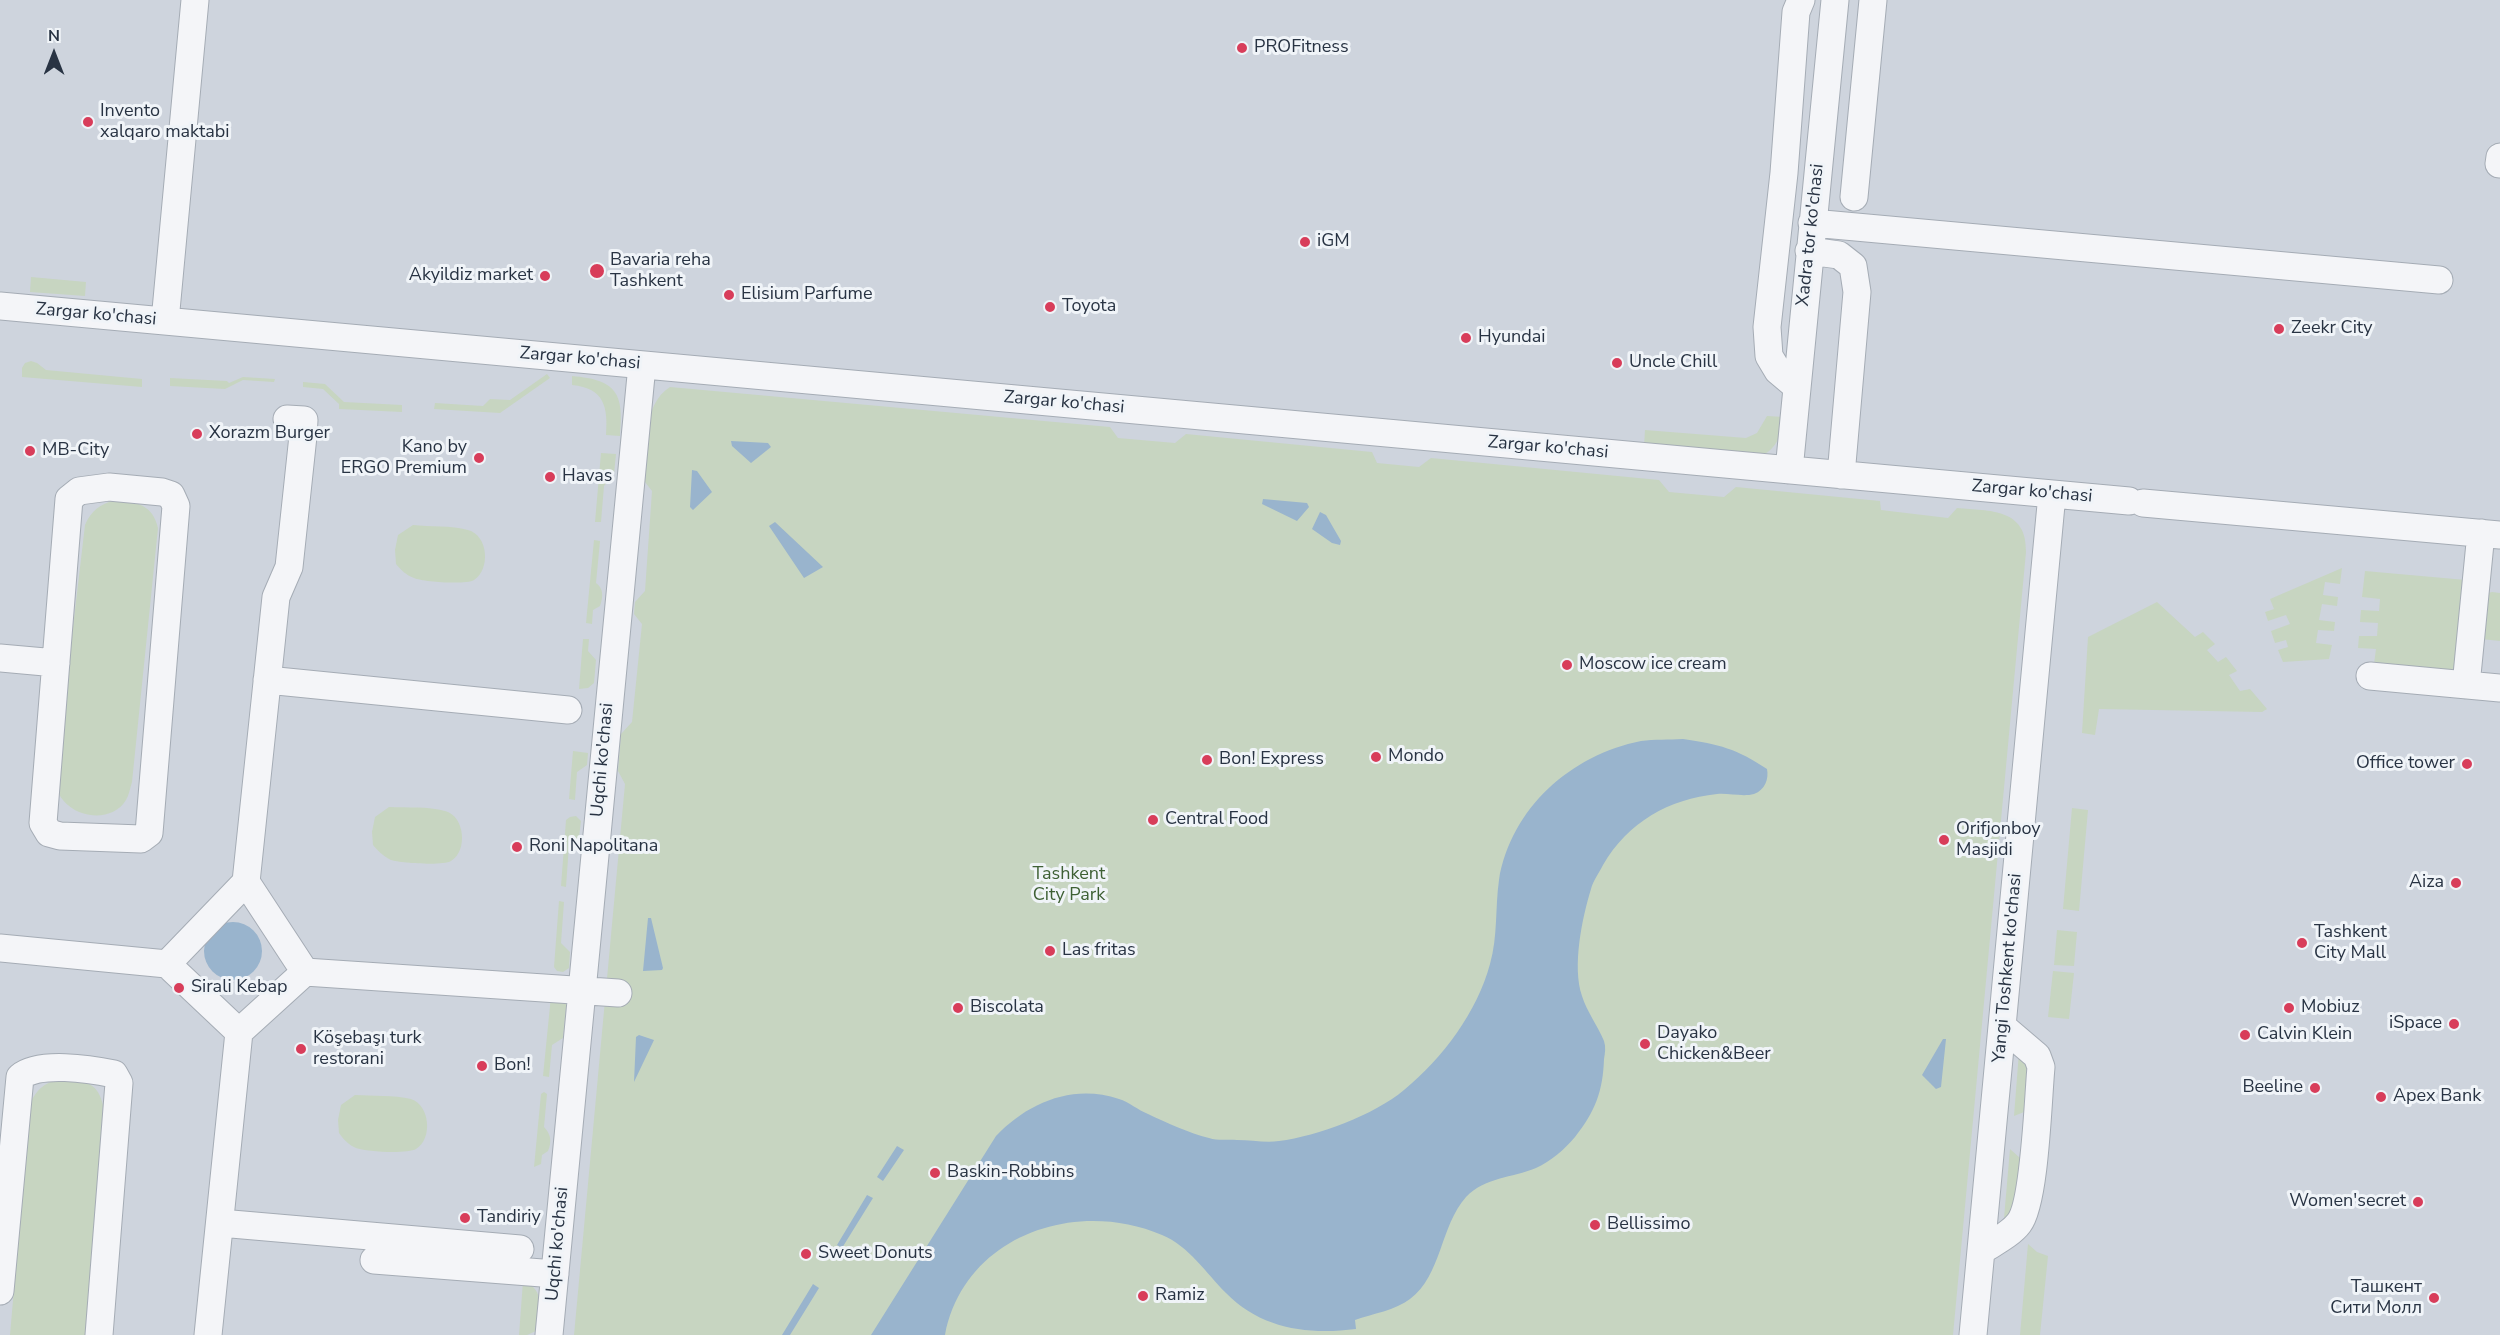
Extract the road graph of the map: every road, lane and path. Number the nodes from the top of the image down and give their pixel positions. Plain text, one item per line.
1 (195, 0) edge
2 (1801, 0) edge
3 (1834, 0) edge
4 (1872, 0) edge
5 (2500, 157) edge
6 (2499, 164) edge
7 (1854, 197) dead end
8 (1812, 223) junction
9 (1809, 251) junction
10 (2439, 280) dead end
11 (0, 306) edge
12 (165, 321) junction
13 (642, 365) junction
14 (1797, 387) junction
15 (287, 419) dead end
16 (1789, 470) junction
17 (1841, 475) junction
18 (2052, 494) junction
19 (2490, 534) edge
20 (0, 658) edge
21 (56, 663) junction
22 (2370, 676) dead end
23 (267, 680) junction
24 (2466, 685) junction
25 (2500, 688) edge
26 (568, 710) dead end
27 (246, 882) junction
28 (0, 948) edge
29 (167, 964) junction
30 (305, 972) junction
31 (581, 990) junction
32 (618, 993) dead end
33 (2003, 1027) junction
34 (239, 1032) junction
35 (220, 1223) junction
36 (2, 1240) edge
37 (520, 1249) dead end
38 (1982, 1251) junction
39 (374, 1260) dead end
40 (555, 1274) junction
41 (0, 1291) edge
42 (99, 1335) edge
43 (208, 1335) edge
44 (549, 1335) edge
45 (1973, 1335) edge

1 - 12 street
2 - 14 street
3 - 8 street, Xadra tor ko'chasi
4 - 7 street
5 - 6 street
8 - 9 street, Xadra tor ko'chasi
8 - 10 street
9 - 14 street, Xadra tor ko'chasi
9 - 17 street
11 - 12 street, Zargar ko'chasi
12 - 13 street, Zargar ko'chasi
13 - 16 street, Zargar ko'chasi
13 - 31 street, Uqchi ko'chasi
14 - 16 street, Xadra tor ko'chasi
15 - 23 street
16 - 17 street, Zargar ko'chasi
17 - 18 street, Zargar ko'chasi
18 - 19 street, Zargar ko'chasi
18 - 33 street, Yangi Toshkent ko'chasi
19 - 24 street
20 - 21 street
21 - 21 street
22 - 24 street
23 - 26 street
23 - 27 street
24 - 25 street
27 - 29 street
27 - 30 street
28 - 29 street
29 - 34 street
30 - 31 street
30 - 34 street
31 - 32 street
31 - 40 street, Uqchi ko'chasi
33 - 38 street, Yangi Toshkent ko'chasi
33 - 38 street
34 - 35 street
35 - 37 street
35 - 43 street
36 - 41 street
36 - 42 street
38 - 45 street, Yangi Toshkent ko'chasi
39 - 40 street
40 - 44 street, Uqchi ko'chasi

